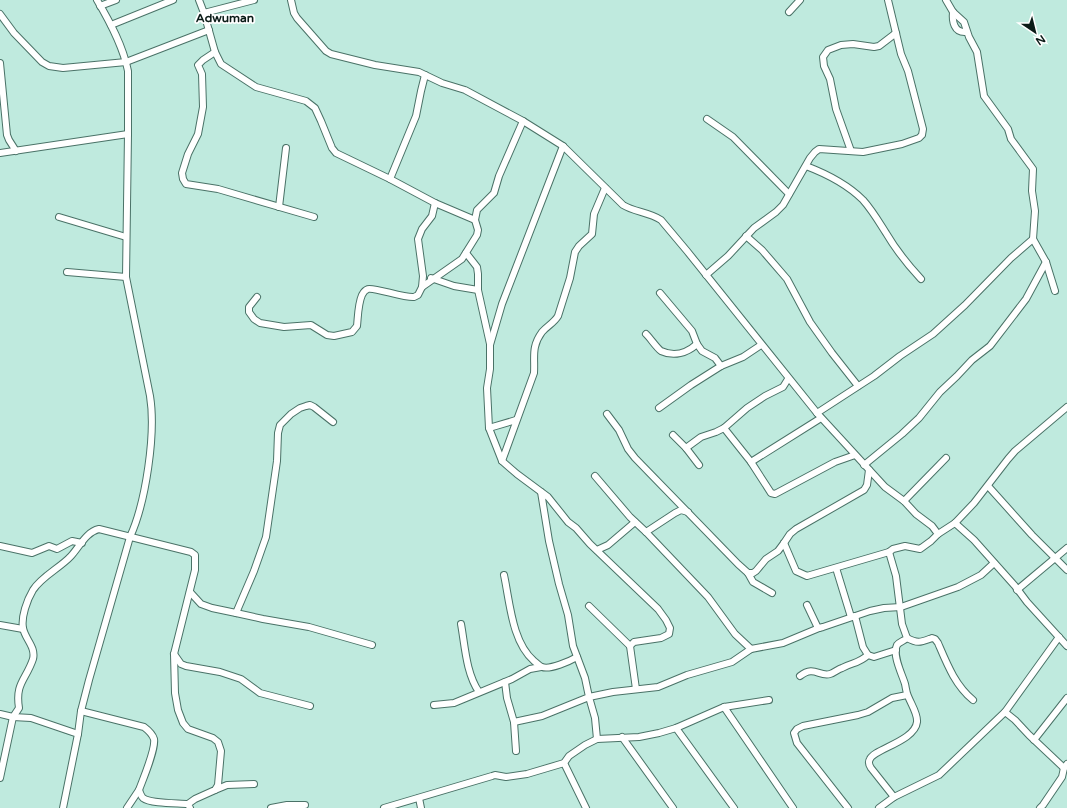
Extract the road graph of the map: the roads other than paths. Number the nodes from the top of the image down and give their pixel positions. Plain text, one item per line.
1 (116, 0) edge
2 (173, 0) edge
3 (199, 0) edge
4 (254, 0) edge
5 (291, 0) edge
6 (800, 0) edge
7 (888, 0) edge
8 (946, 0) edge
9 (99, 3) edge
10 (789, 12) dead end
11 (953, 12) junction
12 (204, 13) junction
13 (0, 14) edge
14 (111, 25) junction
15 (209, 30) junction
16 (966, 32) junction
17 (896, 33) junction
18 (215, 52) junction
19 (126, 62) junction
20 (0, 63) edge
21 (425, 75) junction
22 (707, 119) dead end
23 (523, 121) junction
24 (128, 134) junction
25 (563, 146) junction
26 (286, 148) dead end
27 (16, 151) junction
28 (851, 151) junction
29 (0, 153) edge
30 (806, 166) junction
31 (390, 179) junction
32 (605, 188) junction
33 (789, 194) junction
34 (435, 203) junction
35 (279, 207) junction
36 (59, 217) dead end
37 (314, 217) dead end
38 (475, 220) junction
39 (746, 236) junction
40 (126, 237) junction
41 (1033, 239) junction
42 (466, 253) junction
43 (1046, 262) junction
44 (68, 272) dead end
45 (706, 275) junction
46 (423, 276) junction
47 (126, 277) junction
48 (434, 278) junction
49 (921, 279) dead end
50 (422, 287) junction
51 (478, 290) junction
52 (1055, 291) dead end
53 (660, 293) dead end
54 (257, 297) dead end
55 (646, 334) dead end
56 (697, 344) junction
57 (490, 345) junction
58 (761, 345) junction
59 (721, 366) junction
60 (788, 379) junction
61 (858, 386) junction
62 (1067, 407) edge
63 (659, 408) dead end
64 (817, 413) junction
65 (608, 414) dead end
66 (821, 418) junction
67 (516, 420) junction
68 (333, 422) dead end
69 (489, 428) junction
70 (724, 428) junction
71 (673, 435) dead end
72 (686, 448) junction
73 (855, 455) junction
74 (946, 458) dead end
75 (502, 461) junction
76 (751, 462) junction
77 (699, 464) dead end
78 (864, 465) junction
79 (869, 470) junction
80 (596, 476) dead end
81 (988, 486) junction
82 (541, 492) junction
83 (904, 501) junction
84 (689, 513) junction
85 (635, 522) junction
86 (955, 523) junction
87 (646, 532) junction
88 (938, 534) junction
89 (130, 537) junction
90 (82, 543) junction
91 (784, 543) junction
92 (0, 546) edge
93 (1067, 548) edge
94 (597, 550) junction
95 (889, 552) junction
96 (1055, 558) junction
97 (994, 563) junction
98 (836, 568) junction
99 (1067, 570) edge
100 (748, 573) junction
101 (504, 575) dead end
102 (1017, 590) junction
103 (190, 592) junction
104 (772, 593) dead end
105 (807, 605) dead end
106 (589, 606) dead end
107 (901, 607) junction
108 (236, 612) junction
109 (853, 617) junction
110 (461, 624) dead end
111 (0, 625) edge
112 (820, 628) junction
113 (23, 629) junction
114 (1059, 637) junction
115 (907, 638) junction
116 (372, 645) dead end
117 (630, 646) junction
118 (1067, 646) edge
119 (751, 649) junction
120 (896, 650) junction
121 (174, 654) junction
122 (868, 655) junction
123 (577, 657) junction
124 (540, 667) junction
125 (800, 676) dead end
126 (505, 682) junction
127 (636, 689) junction
128 (479, 692) junction
129 (907, 695) junction
130 (589, 697) junction
131 (1067, 698) edge
132 (769, 700) dead end
133 (973, 700) dead end
134 (434, 705) dead end
135 (310, 706) dead end
136 (724, 707) junction
137 (19, 708) junction
138 (81, 711) junction
139 (1005, 712) junction
140 (0, 714) edge
141 (13, 717) junction
142 (31, 718) junction
143 (514, 722) junction
144 (676, 728) junction
145 (78, 734) junction
146 (622, 737) junction
147 (597, 739) junction
148 (1034, 740) junction
149 (516, 751) dead end
150 (564, 763) junction
151 (1065, 766) edge
152 (0, 778) edge
153 (254, 784) dead end
154 (138, 790) junction
155 (216, 790) junction
156 (894, 797) junction
157 (419, 798) junction
158 (305, 805) dead end
159 (189, 806) edge
160 (63, 808) edge
161 (127, 808) edge
162 (271, 808) edge
163 (384, 808) edge
164 (421, 808) edge
165 (585, 808) edge
166 (673, 808) edge
167 (734, 808) edge
168 (793, 808) edge
169 (848, 808) edge
170 (879, 808) edge
171 (1040, 808) edge

1 - 9 street
2 - 14 street
3 - 12 street
4 - 12 street
5 - 21 street
6 - 10 street
7 - 17 street
8 - 11 street
9 - 14 street
11 - 16 street
11 - 16 street
12 - 15 street
13 - 19 street
14 - 19 street
15 - 18 street
15 - 19 street
16 - 41 street
17 - 28 street
17 - 28 street
18 - 31 street
18 - 35 street
19 - 24 street
20 - 27 street
21 - 23 street
21 - 31 street
22 - 33 street
23 - 25 street
23 - 38 street
24 - 27 street
24 - 40 street
25 - 32 street
25 - 57 street
26 - 35 street
27 - 29 street
28 - 30 street
30 - 33 street
30 - 49 street
31 - 34 street
32 - 45 street
32 - 67 street
33 - 39 street
34 - 38 street
34 - 46 street
35 - 37 street
36 - 40 street
38 - 42 street
39 - 45 street
39 - 61 street
40 - 47 street
41 - 43 street
41 - 61 street
42 - 48 street
42 - 51 street
43 - 52 street
43 - 78 street
44 - 47 street
45 - 58 street
46 - 48 street
46 - 50 street
47 - 89 street
48 - 50 street
48 - 51 street
50 - 54 street
51 - 57 street
53 - 56 street
55 - 56 street
56 - 59 street
57 - 69 street
58 - 59 street
58 - 60 street
59 - 63 street
60 - 64 street
60 - 70 street
61 - 64 street
62 - 81 street
64 - 66 street
65 - 84 street
66 - 73 street
66 - 76 street
67 - 69 street
67 - 75 street
68 - 108 street
69 - 75 street
70 - 72 street
70 - 76 street
71 - 72 street
72 - 77 street
73 - 76 street
73 - 78 street
74 - 83 street
75 - 82 street
78 - 79 street
79 - 83 street
79 - 91 street
80 - 85 street
81 - 86 street
81 - 96 street
82 - 94 street
82 - 123 street
83 - 88 street
84 - 87 street
84 - 100 street
85 - 87 street
85 - 94 street
86 - 88 street
86 - 97 street
87 - 119 street
88 - 95 street
89 - 90 street
89 - 103 street
89 - 138 street
90 - 92 street
90 - 113 street
91 - 98 street
91 - 100 street
93 - 96 street
94 - 117 street
95 - 98 street
95 - 107 street
96 - 99 street
96 - 102 street
97 - 102 street
97 - 107 street
98 - 109 street
100 - 104 street
101 - 124 street
102 - 114 street
103 - 108 street
103 - 121 street
105 - 112 street
106 - 117 street
107 - 109 street
107 - 115 street
108 - 116 street
109 - 112 street
109 - 122 street
110 - 128 street
111 - 113 street
112 - 119 street
113 - 137 street
114 - 118 street
114 - 139 street
115 - 120 street
115 - 133 street
117 - 127 street
119 - 127 street
120 - 122 street
120 - 129 street
121 - 135 street
121 - 155 street
122 - 125 street
123 - 124 street
123 - 130 street
124 - 126 street
126 - 128 street
126 - 143 street
127 - 130 street
128 - 134 street
129 - 156 street
129 - 169 street
130 - 143 street
130 - 147 street
131 - 148 street
132 - 136 street
136 - 144 street
136 - 168 street
137 - 141 street
137 - 142 street
138 - 145 street
138 - 154 street
139 - 148 street
139 - 156 street
140 - 141 street
141 - 142 street
141 - 152 street
142 - 145 street
143 - 149 street
144 - 146 street
144 - 167 street
145 - 160 street
146 - 147 street
146 - 166 street
147 - 150 street
148 - 151 street
150 - 157 street
150 - 165 street
151 - 171 street
153 - 155 street
154 - 159 street
154 - 161 street
155 - 159 street
156 - 170 street
157 - 163 street
157 - 164 street
158 - 162 street

